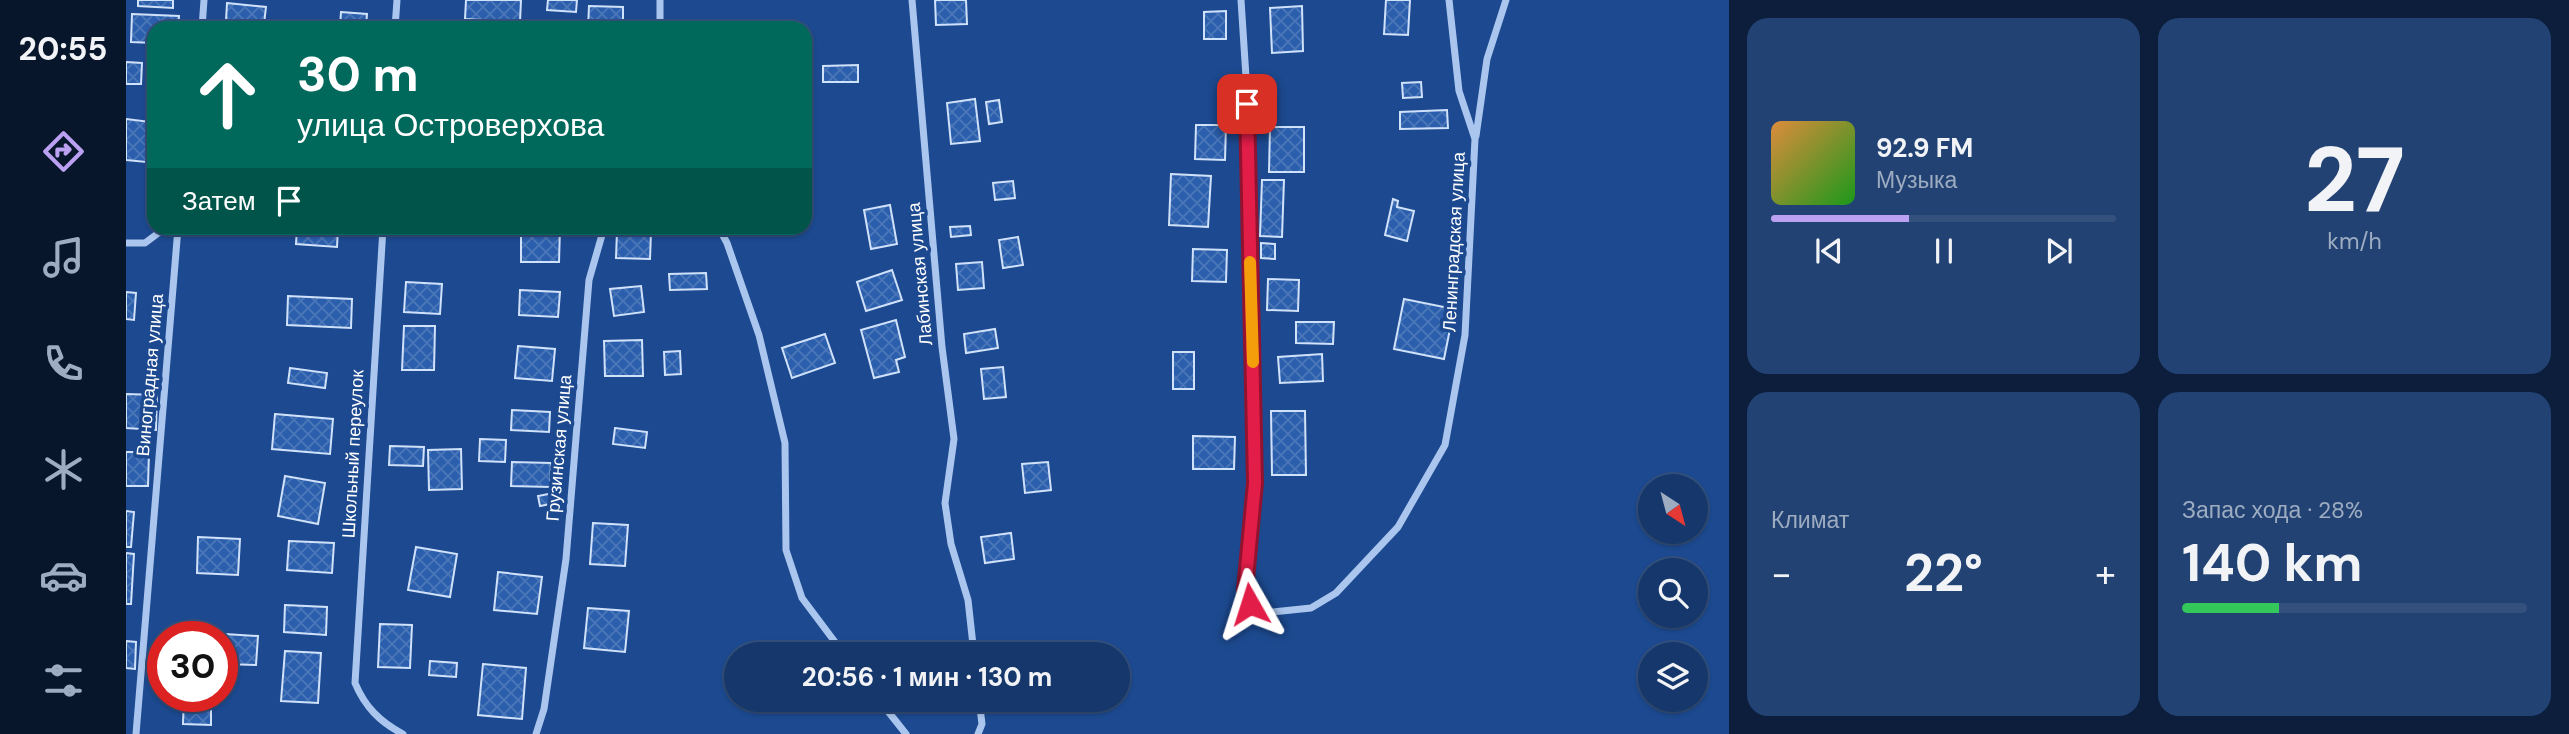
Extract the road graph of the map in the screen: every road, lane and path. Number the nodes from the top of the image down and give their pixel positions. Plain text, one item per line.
1 (204, 0) edge
2 (397, 0) edge
3 (660, 0) edge
4 (912, 0) edge
5 (1241, 0) edge
6 (1449, 0) edge
7 (1506, 0) edge
8 (202, 21) edge
9 (396, 21) edge
10 (660, 21) edge
11 (1475, 139) junction
12 (156, 235) edge
13 (177, 235) edge
14 (383, 235) edge
15 (602, 235) edge
16 (723, 235) edge
17 (126, 243) edge
18 (835, 642) edge
19 (973, 642) edge
20 (889, 712) edge
21 (980, 712) edge
22 (136, 734) edge
23 (403, 734) edge
24 (536, 734) edge
25 (906, 734) edge
26 (978, 734) edge

1 - 8 street
2 - 9 street
3 - 10 street
4 - 19 street, Лабинская улица
5 - 11 street, Ленинградская улица
6 - 11 street, Ленинградская улица
7 - 11 street
12 - 17 street
13 - 22 street, Виноградная улица
14 - 23 street, Школьный переулок
15 - 24 street, Грузинская улица
16 - 18 street
20 - 25 street
21 - 26 street

